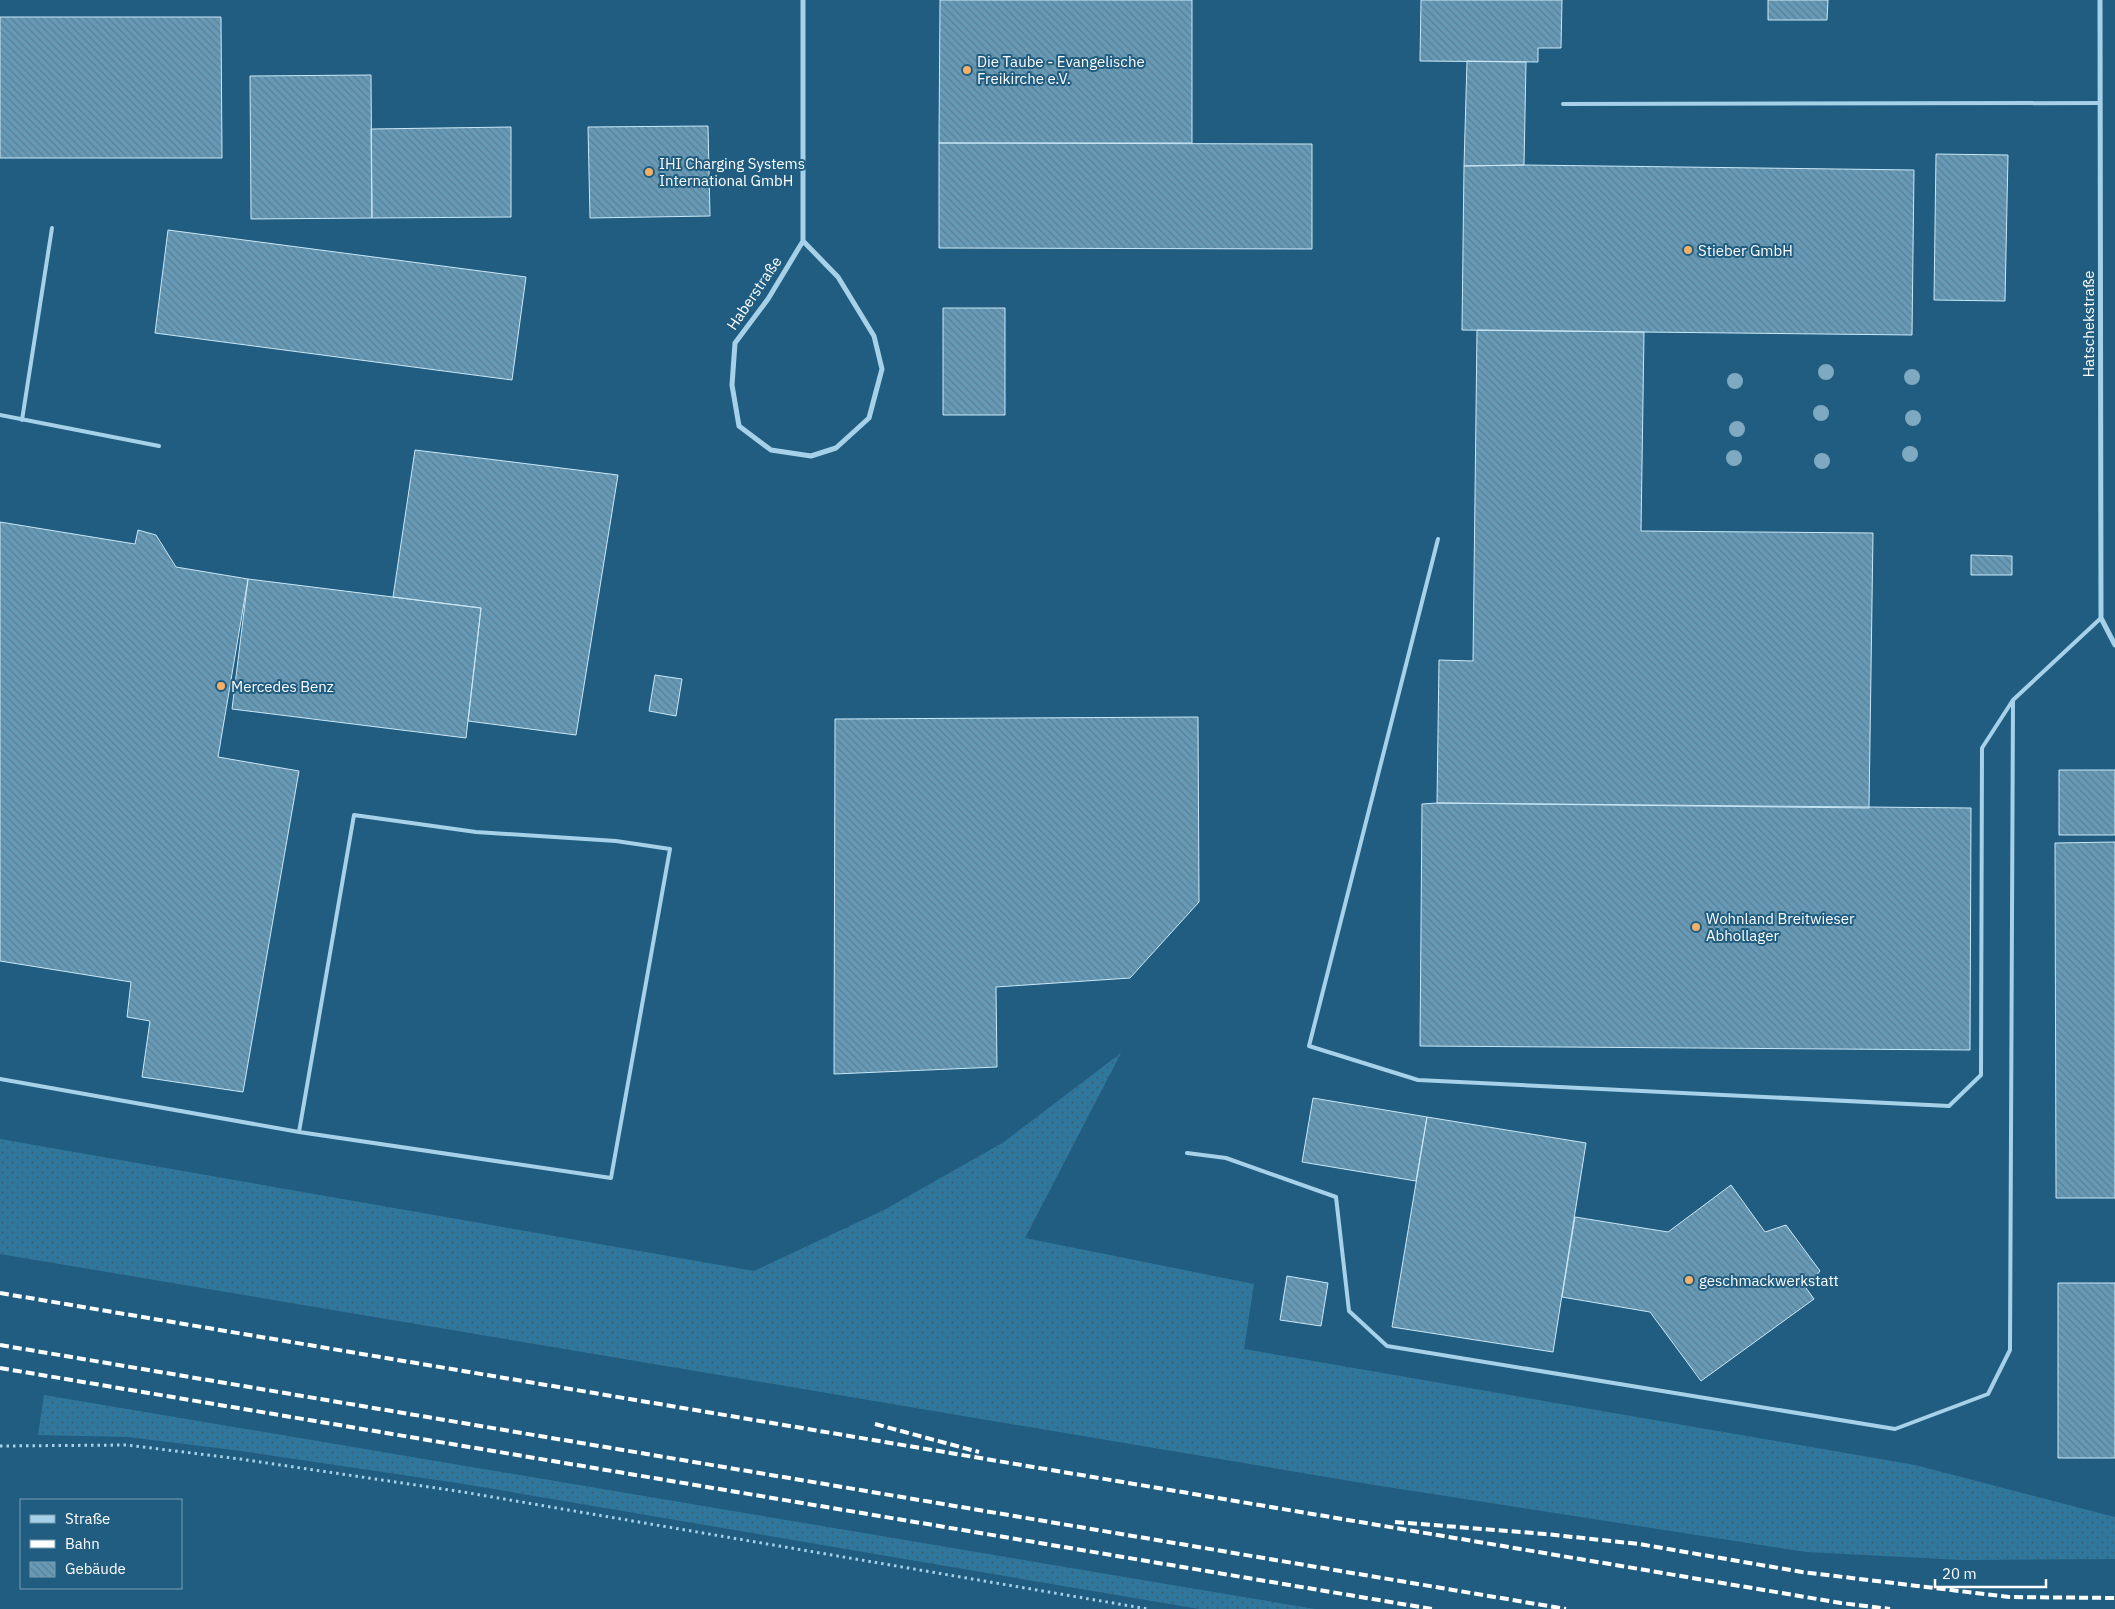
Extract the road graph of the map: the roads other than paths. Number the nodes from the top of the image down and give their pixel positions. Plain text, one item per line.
1 (803, 0) edge
2 (2100, 0) edge
3 (1563, 104) dead end
4 (2100, 104) junction
5 (52, 228) dead end
6 (803, 241) junction
7 (0, 415) edge
8 (22, 420) junction
9 (159, 446) dead end
10 (1438, 538) dead end
11 (2101, 618) junction
12 (2115, 645) edge
13 (2013, 700) junction
14 (0, 1079) edge
15 (299, 1132) junction
16 (1186, 1153) dead end

1 - 6 street
2 - 4 street, Hatschekstraße
3 - 4 lane
4 - 11 street, Hatschekstraße
5 - 8 lane
6 - 6 street, Haberstraße
7 - 8 lane
8 - 9 lane
10 - 13 lane
11 - 12 street, Hatschekstraße
11 - 13 lane
13 - 16 lane
14 - 15 lane
15 - 15 lane

